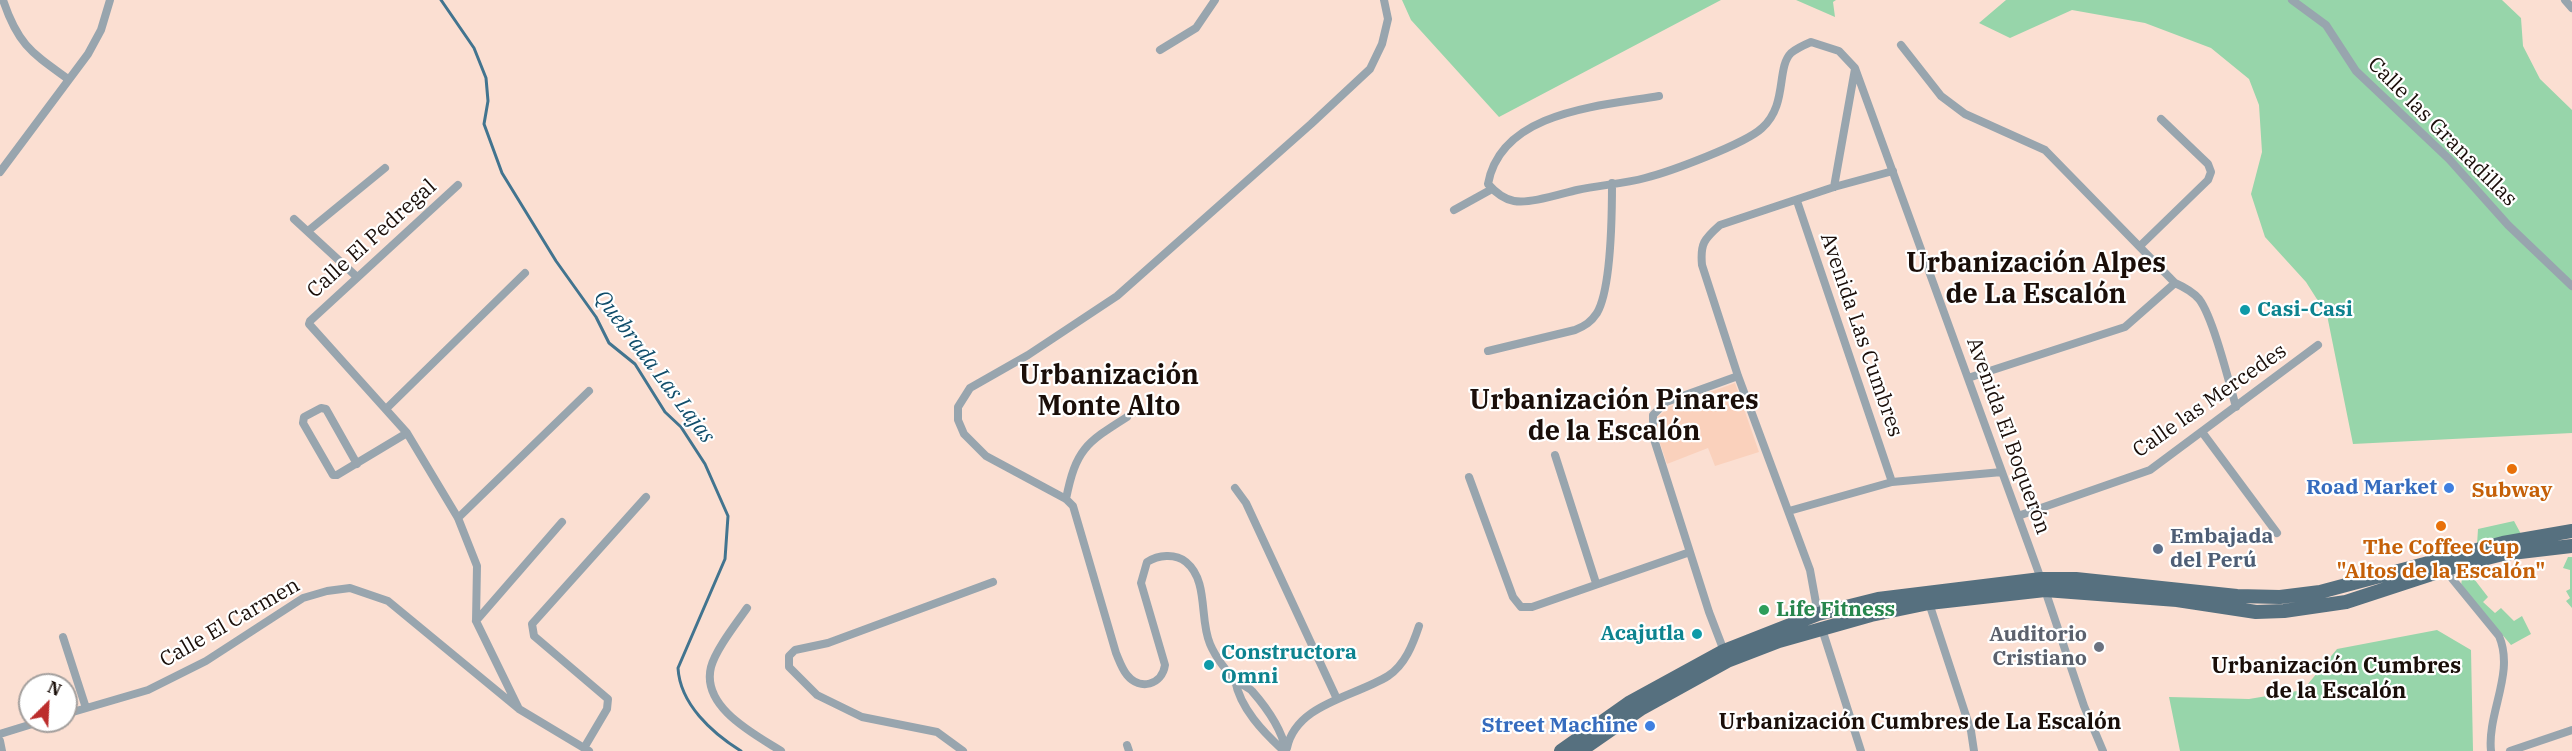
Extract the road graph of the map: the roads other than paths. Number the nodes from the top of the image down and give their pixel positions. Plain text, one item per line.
1 (3, 0) edge
2 (110, 0) edge
3 (1215, 0) edge
4 (1384, 0) edge
5 (2292, 0) edge
6 (2565, 0) edge
7 (2572, 8) edge
8 (1901, 45) dead end
9 (1160, 51) dead end
10 (1855, 68) junction
11 (68, 79) junction
12 (1659, 96) dead end
13 (2161, 119) dead end
14 (386, 168) dead end
15 (1893, 171) junction
16 (0, 172) edge
17 (1612, 183) junction
18 (458, 185) dead end
19 (1834, 187) junction
20 (1492, 189) junction
21 (1797, 201) junction
22 (1454, 210) dead end
23 (294, 219) dead end
24 (308, 231) junction
25 (2140, 246) junction
26 (525, 273) dead end
27 (357, 277) junction
28 (2175, 283) junction
29 (2572, 286) edge
30 (2318, 345) dead end
31 (1488, 351) dead end
32 (1738, 376) junction
33 (1968, 378) junction
34 (589, 391) dead end
35 (2236, 407) junction
36 (387, 408) junction
37 (1127, 417) dead end
38 (2202, 432) junction
39 (407, 433) junction
40 (1556, 454) dead end
41 (357, 464) junction
42 (2002, 472) junction
43 (1469, 477) dead end
44 (1892, 482) junction
45 (1235, 488) dead end
46 (646, 497) dead end
47 (1066, 499) junction
48 (1789, 511) junction
49 (2018, 516) junction
50 (458, 518) junction
51 (562, 522) dead end
52 (2572, 531) edge
53 (2277, 533) dead end
54 (2572, 546) edge
55 (1690, 552) junction
56 (2445, 570) junction
57 (993, 582) dead end
58 (1596, 583) junction
59 (2043, 584) junction
60 (1929, 603) junction
61 (747, 608) dead end
62 (1818, 614) junction
63 (476, 621) junction
64 (1419, 626) dead end
65 (1822, 629) junction
66 (63, 637) dead end
67 (1724, 651) junction
68 (1235, 680) junction
69 (1337, 699) junction
70 (86, 708) junction
71 (519, 709) junction
72 (78, 710) edge
73 (18, 728) edge
74 (2572, 730) edge
75 (0, 734) edge
76 (0, 741) edge
77 (586, 749) edge
78 (2, 751) edge
79 (781, 751) edge
80 (963, 751) edge
81 (1285, 751) edge
82 (1562, 751) edge
83 (1580, 751) edge
84 (1860, 751) edge
85 (1974, 751) edge
86 (2103, 751) edge
87 (2491, 751) edge
88 (2510, 751) edge

1 - 11 street
2 - 11 street
3 - 9 street
4 - 47 street
5 - 29 street, Calle las Granadillas
6 - 7 street
8 - 25 street
10 - 15 street, Avenida El Boquerón
10 - 17 street
10 - 19 street
11 - 16 street
12 - 20 street
13 - 25 street
14 - 24 street
15 - 19 street
15 - 33 street, Avenida El Boquerón
17 - 20 street
17 - 31 street
18 - 27 street, Calle El Pedregal
19 - 21 street
20 - 22 street
21 - 32 street
21 - 44 street, Avenida Las Cumbres
23 - 24 street
24 - 27 street
25 - 28 street
26 - 36 street
27 - 36 street, Calle El Pedregal
28 - 33 street
28 - 35 street
30 - 35 street, Calle las Mercedes
32 - 48 street
32 - 55 street
33 - 42 street, Avenida El Boquerón
34 - 50 street
35 - 38 street, Calle las Mercedes
36 - 39 street
37 - 47 street
38 - 49 street, Calle las Mercedes
38 - 53 street
39 - 41 street
39 - 50 street
40 - 58 street
41 - 41 street
42 - 44 street
42 - 49 street, Avenida El Boquerón
43 - 58 street
44 - 48 street
45 - 69 street
46 - 77 street
47 - 68 street
48 - 62 street
49 - 59 street, Avenida El Boquerón
50 - 63 street
51 - 63 street
52 - 59 main road
54 - 56 main road
55 - 58 street
55 - 67 street
56 - 59 main road
56 - 87 street
57 - 80 street
59 - 60 main road
59 - 62 main road
59 - 86 street, Avenida El Boquerón
60 - 65 main road
60 - 85 street
61 - 79 street
62 - 67 main road
63 - 71 street
64 - 69 street
65 - 83 main road
65 - 84 street
66 - 70 street
67 - 82 main road
68 - 81 street
68 - 81 street
69 - 81 street
70 - 71 street, Calle El Carmen
70 - 72 street, Calle El Carmen
71 - 77 street
73 - 75 street
74 - 88 street
76 - 78 street

